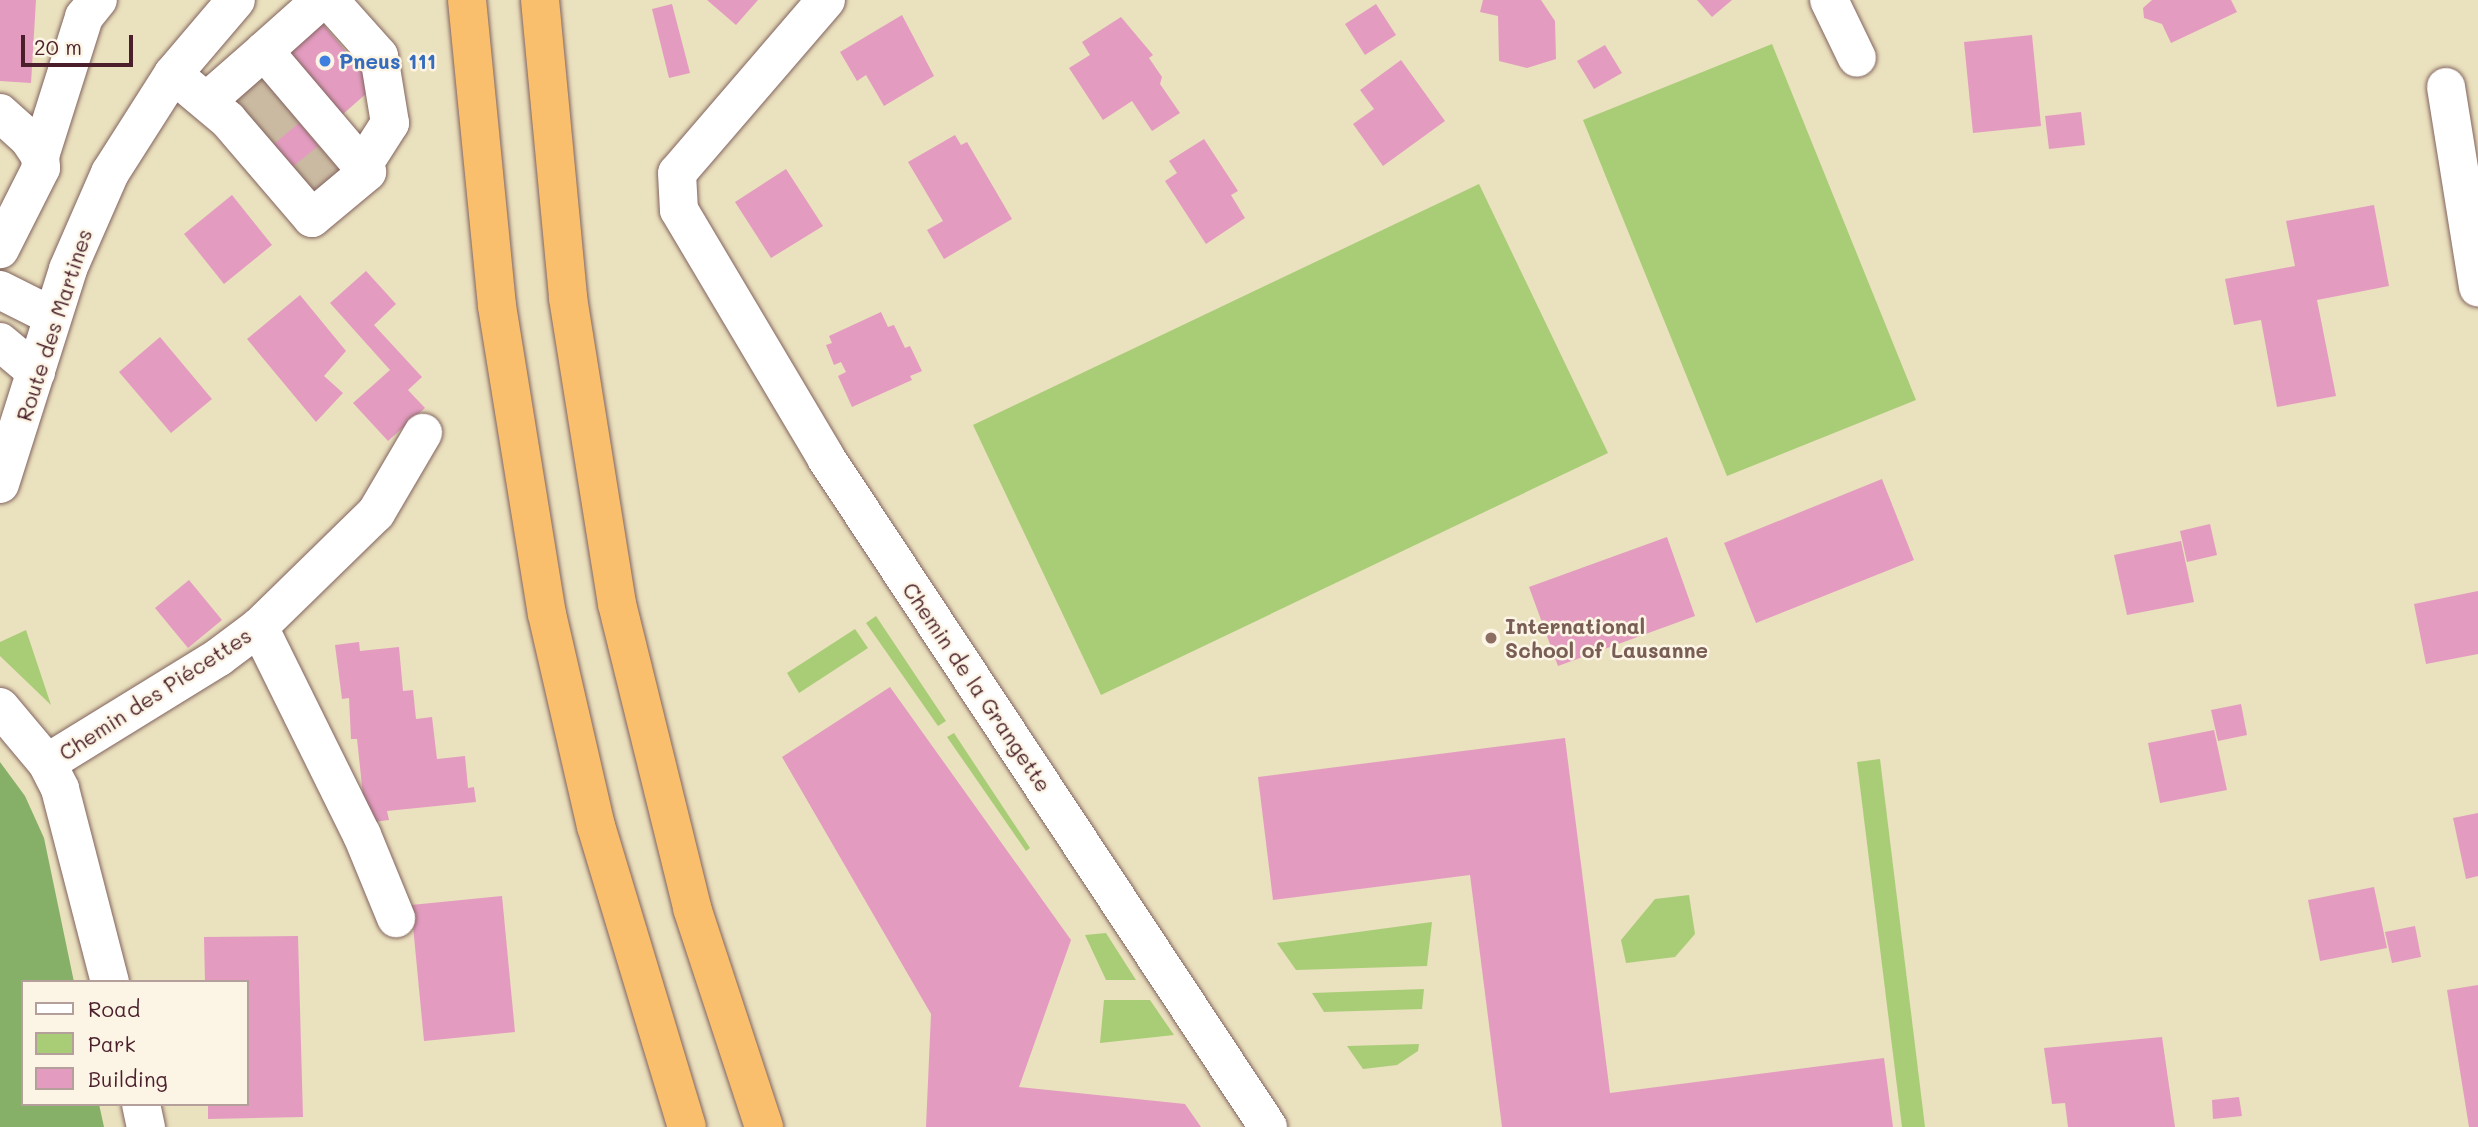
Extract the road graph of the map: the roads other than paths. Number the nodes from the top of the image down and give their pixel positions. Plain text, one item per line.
1 (98, 0) edge
2 (236, 0) edge
3 (321, 0) edge
4 (330, 0) edge
5 (467, 0) edge
6 (540, 0) edge
7 (826, 0) edge
8 (1829, 0) edge
9 (1857, 58) dead end
10 (173, 74) junction
11 (2446, 87) dead end
12 (259, 101) junction
13 (0, 113) edge
14 (40, 156) junction
15 (315, 167) junction
16 (0, 249) edge
17 (2478, 287) edge
18 (0, 290) edge
19 (52, 316) junction
20 (0, 342) edge
21 (36, 372) junction
22 (423, 433) dead end
23 (0, 484) edge
24 (259, 626) junction
25 (0, 707) edge
26 (0, 730) edge
27 (41, 755) junction
28 (396, 918) dead end
29 (109, 980) edge
30 (141, 1106) edge
31 (146, 1127) edge
32 (687, 1127) edge
33 (764, 1127) edge
34 (1268, 1127) edge

1 - 14 street
2 - 10 street, Route des Martines
3 - 12 street
4 - 15 street
5 - 32 highway
6 - 33 highway
7 - 34 street, Chemin de la Grangette
8 - 9 street
10 - 12 street
10 - 19 street, Route des Martines
11 - 17 street
12 - 15 street
12 - 15 street
13 - 14 street
14 - 16 street
18 - 19 street
19 - 21 street, Route des Martines
20 - 21 street
21 - 23 street, Route des Martines
22 - 24 street, Chemin des Piécettes
24 - 27 street, Chemin des Piécettes
24 - 28 street
25 - 27 street
26 - 27 street
27 - 29 street
30 - 31 street

